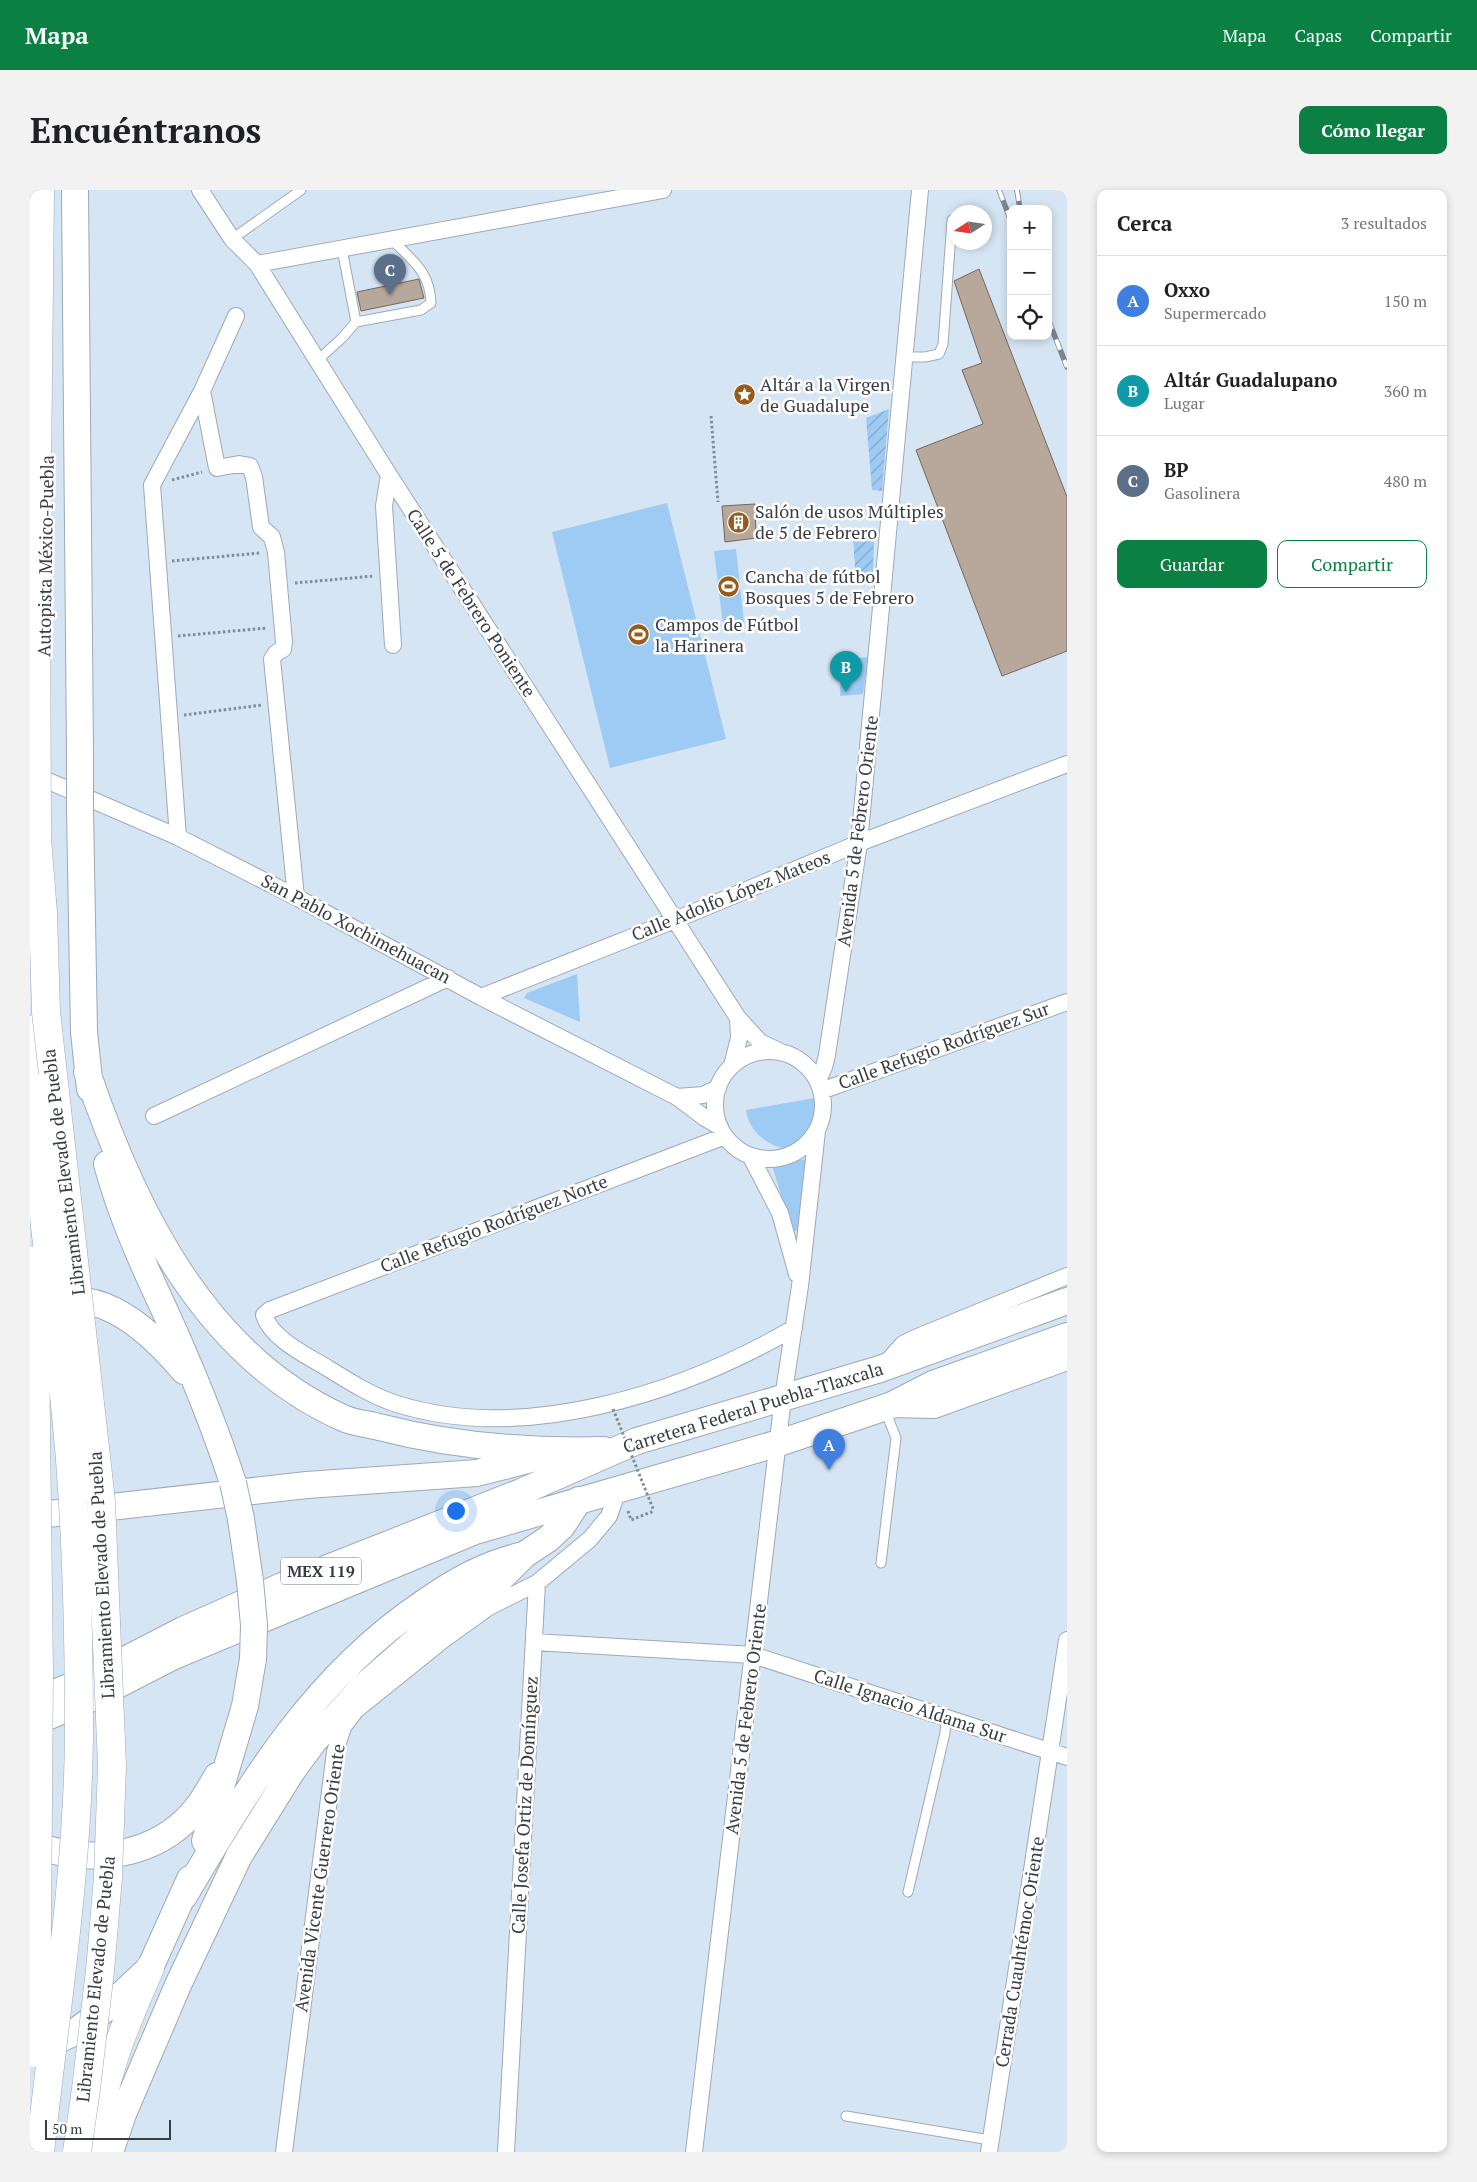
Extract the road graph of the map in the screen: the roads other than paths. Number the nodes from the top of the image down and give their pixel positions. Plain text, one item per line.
1 (40, 190) edge
2 (50, 190) edge
3 (75, 190) edge
4 (200, 190) edge
5 (301, 190) edge
6 (663, 190) edge
7 (920, 190) edge
8 (232, 239) junction
9 (392, 240) junction
10 (342, 249) junction
11 (950, 250) edge
12 (257, 264) junction
13 (236, 316) dead end
14 (356, 322) junction
15 (905, 357) junction
16 (318, 360) junction
17 (202, 391) junction
18 (389, 475) junction
19 (393, 645) dead end
20 (1067, 764) edge
21 (37, 782) edge
22 (178, 837) junction
23 (859, 843) junction
24 (296, 897) junction
25 (675, 920) junction
26 (448, 978) junction
27 (481, 997) junction
28 (1067, 1002) edge
29 (738, 1018) junction
30 (783, 1053) junction
31 (732, 1066) junction
32 (88, 1072) junction
33 (30, 1085) edge
34 (819, 1086) junction
35 (718, 1088) junction
36 (677, 1097) junction
37 (154, 1116) dead end
38 (817, 1131) junction
39 (722, 1132) junction
40 (752, 1157) junction
41 (1067, 1276) edge
42 (800, 1286) junction
43 (30, 1299) edge
44 (1067, 1301) edge
45 (794, 1328) junction
46 (1067, 1336) edge
47 (1067, 1358) edge
48 (880, 1369) junction
49 (784, 1398) junction
50 (203, 1399) junction
51 (888, 1406) junction
52 (779, 1443) junction
53 (618, 1449) junction
54 (560, 1451) junction
55 (618, 1490) junction
56 (579, 1500) junction
57 (30, 1516) edge
58 (524, 1555) junction
59 (881, 1563) dead end
60 (537, 1583) junction
61 (1067, 1640) edge
62 (534, 1642) junction
63 (753, 1655) junction
64 (30, 1703) edge
65 (946, 1719) junction
66 (30, 1724) edge
67 (232, 1749) junction
68 (1050, 1752) junction
69 (1067, 1757) edge
70 (30, 1843) edge
71 (908, 1892) dead end
72 (184, 1896) junction
73 (150, 1968) junction
74 (30, 2047) edge
75 (846, 2116) dead end
76 (990, 2146) edge
77 (38, 2152) edge
78 (77, 2152) edge
79 (93, 2152) edge
80 (110, 2152) edge
81 (284, 2152) edge
82 (506, 2152) edge
83 (694, 2152) edge

1 - 78 highway, Libramiento Elevado de Puebla, bridge
2 - 21 highway, Autopista México-Puebla
3 - 32 main road, bridge
4 - 8 street, Calle 5 de Febrero Poniente
5 - 8 lane
6 - 9 street
7 - 15 street, Avenida 5 de Febrero Oriente
8 - 12 street, Calle 5 de Febrero Poniente
9 - 10 street
9 - 14 lane
10 - 12 street
10 - 14 lane
11 - 15 lane
12 - 16 street, Calle 5 de Febrero Poniente
13 - 17 street
14 - 16 lane
15 - 23 street, Avenida 5 de Febrero Oriente
16 - 18 street, Calle 5 de Febrero Poniente
17 - 22 street
17 - 24 street
18 - 19 street
18 - 25 street, Calle 5 de Febrero Poniente
20 - 23 street, Calle Adolfo López Mateos
21 - 22 street, San Pablo Xochimehuacan
21 - 77 highway, Autopista México-Puebla, bridge
22 - 24 street, San Pablo Xochimehuacan
23 - 25 street, Calle Adolfo López Mateos
23 - 34 street, Avenida 5 de Febrero Oriente
24 - 26 street, San Pablo Xochimehuacan
25 - 27 street, Calle Adolfo López Mateos
25 - 29 street, Calle 5 de Febrero Poniente
26 - 27 street, San Pablo Xochimehuacan
26 - 37 street
27 - 36 street, San Pablo Xochimehuacan
28 - 34 street, Calle Refugio Rodríguez Sur
29 - 30 street, Calle 5 de Febrero Poniente
29 - 31 street
30 - 31 street
30 - 34 street
31 - 35 street
32 - 50 main road
32 - 54 main road
33 - 77 highway, Libramiento Elevado de Puebla, bridge
34 - 38 street
35 - 36 street
35 - 39 street
36 - 39 street, San Pablo Xochimehuacan
38 - 40 street
38 - 42 street, Avenida 5 de Febrero Oriente
39 - 40 street
39 - 45 street, Calle Refugio Rodríguez Norte
40 - 42 street, Avenida 5 de Febrero Oriente
41 - 48 street
42 - 45 street, Avenida 5 de Febrero Oriente
43 - 50 main road
44 - 48 main road, Carretera Federal Puebla-Tlaxcala
45 - 49 street, Avenida 5 de Febrero Oriente
46 - 51 main road
47 - 51 main road
48 - 49 main road, Carretera Federal Puebla-Tlaxcala
49 - 52 street, Avenida 5 de Febrero Oriente
49 - 53 main road, Carretera Federal Puebla-Tlaxcala
50 - 67 main road, bridge
51 - 52 main road
51 - 59 lane
52 - 55 main road
52 - 63 street, Avenida 5 de Febrero Oriente
53 - 54 main road
53 - 64 main road, Carretera Federal Puebla-Tlaxcala / MEX 119
54 - 57 main road
55 - 56 main road
55 - 60 street
56 - 58 main road
56 - 66 main road, MEX 119
58 - 72 main road
58 - 80 main road
60 - 62 street, Calle Josefa Ortiz de Domínguez
60 - 81 street, Avenida Vicente Guerrero Oriente
61 - 68 street, Cerrada Cuauhtémoc Oriente
62 - 63 street, Calle Ignacio Aldama Sur
62 - 82 street, Calle Josefa Ortiz de Domínguez
63 - 65 street, Calle Ignacio Aldama Sur
63 - 83 street, Avenida 5 de Febrero Oriente
65 - 68 street, Calle Ignacio Aldama Sur
65 - 71 lane
67 - 70 main road
67 - 72 main road
68 - 69 street, Calle Ignacio Aldama Sur
68 - 76 street, Cerrada Cuauhtémoc Oriente
72 - 73 main road
73 - 74 main road
73 - 79 highway
75 - 76 lane

